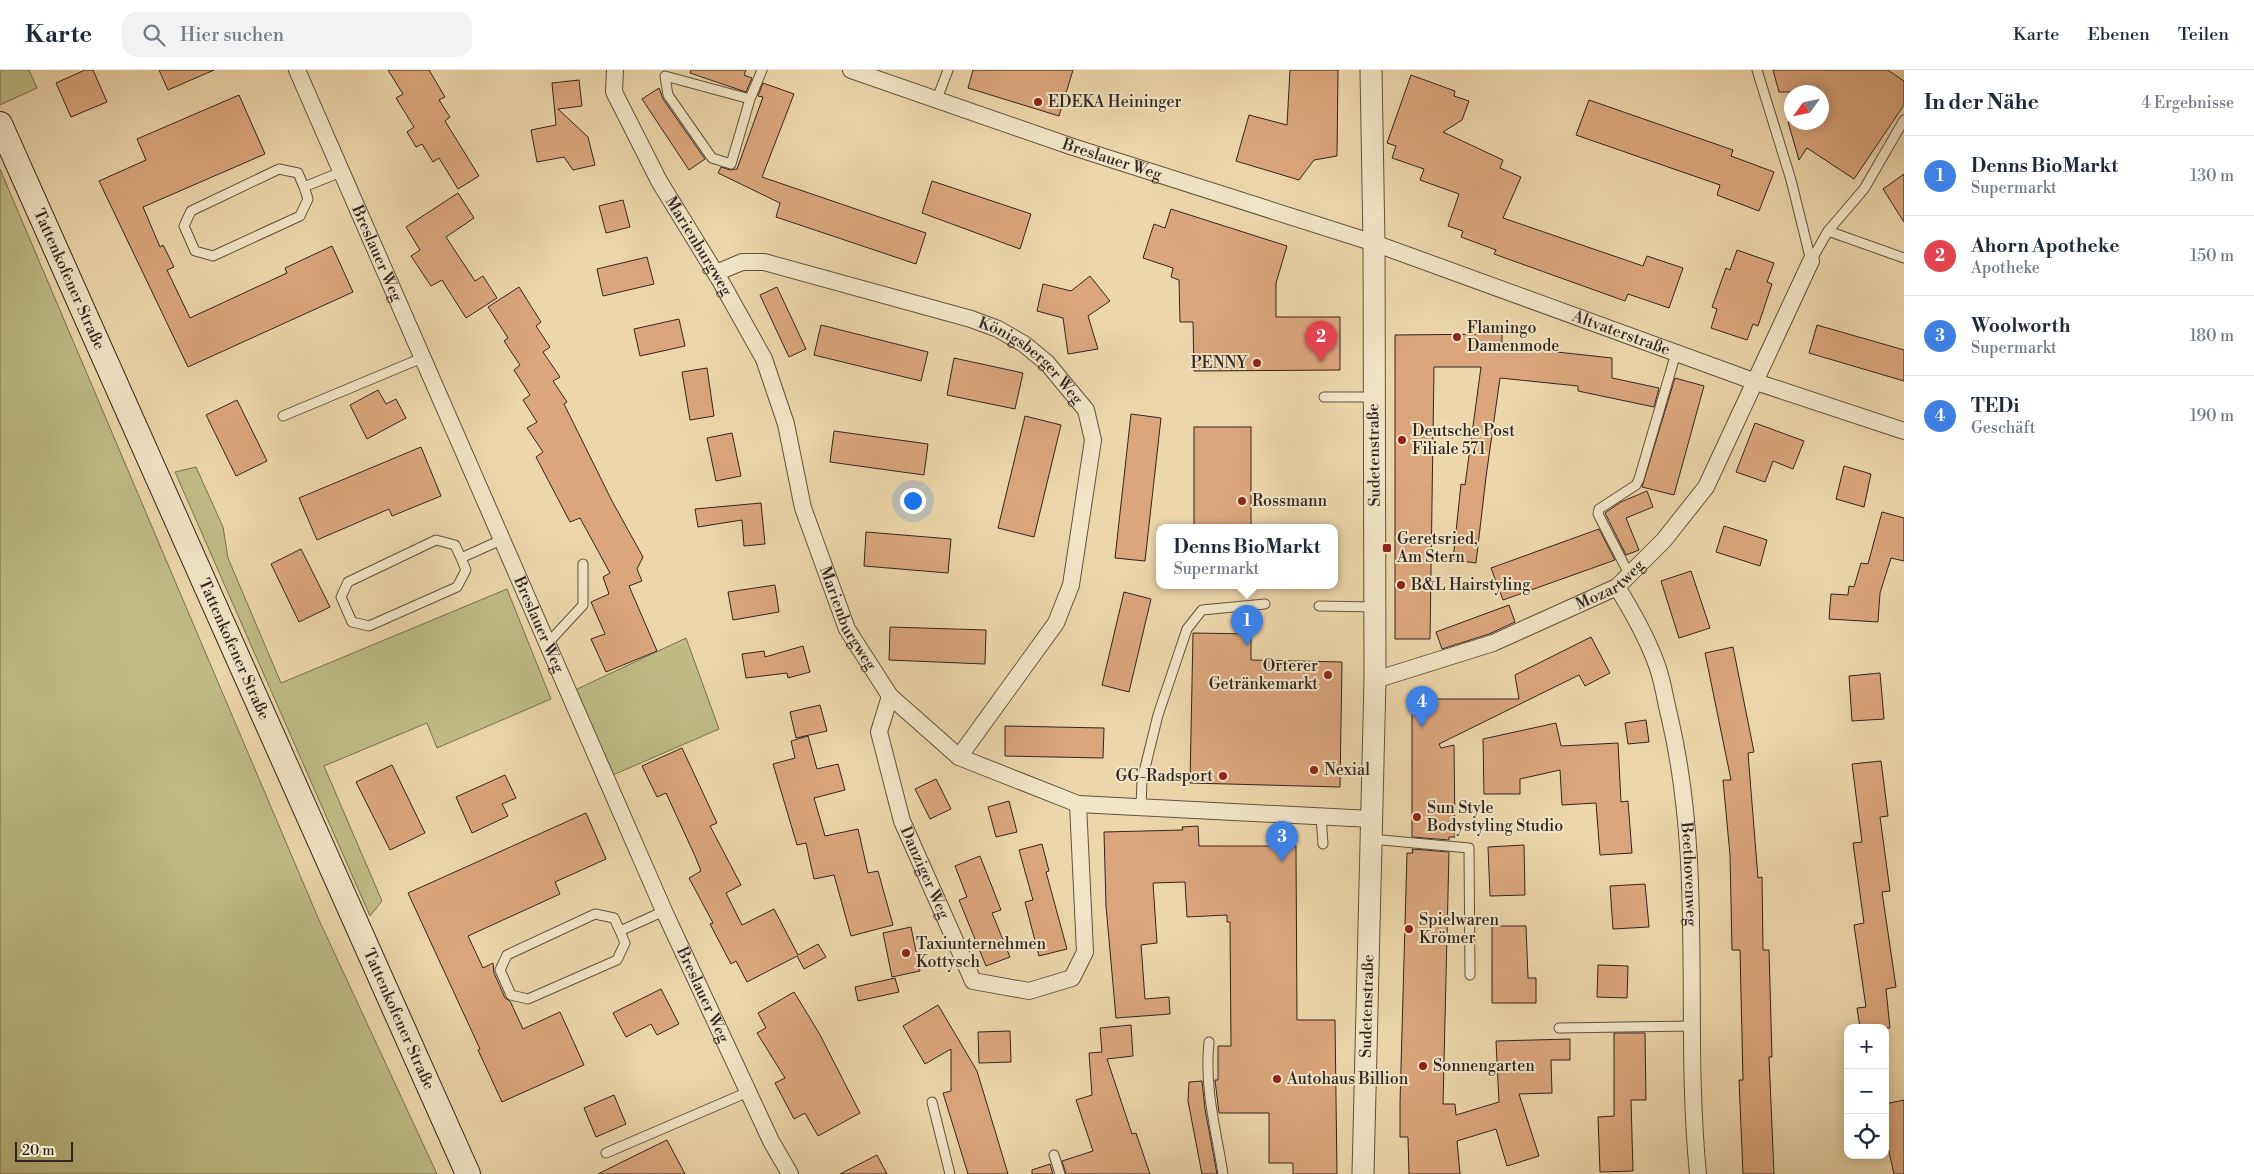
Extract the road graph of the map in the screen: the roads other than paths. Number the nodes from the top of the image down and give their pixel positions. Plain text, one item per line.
1 (297, 70) edge
2 (615, 70) edge
3 (762, 70) edge
4 (851, 70) edge
5 (948, 70) edge
6 (1371, 70) edge
7 (1757, 70) edge
8 (750, 99) junction
9 (937, 99) junction
10 (1904, 120) edge
11 (0, 124) edge
12 (341, 172) junction
13 (304, 187) junction
14 (1828, 231) junction
15 (1374, 243) junction
16 (1904, 258) edge
17 (1811, 261) junction
18 (716, 273) junction
19 (1676, 353) junction
20 (422, 358) junction
21 (1756, 382) junction
22 (1324, 397) dead end
23 (1373, 397) junction
24 (283, 416) dead end
25 (1904, 430) edge
26 (501, 540) junction
27 (461, 558) junction
28 (582, 564) dead end
29 (1630, 576) junction
30 (1617, 587) junction
31 (1265, 604) dead end
32 (1320, 606) dead end
33 (1375, 607) junction
34 (547, 644) junction
35 (1375, 680) junction
36 (890, 696) junction
37 (959, 757) junction
38 (1078, 804) junction
39 (1141, 808) junction
40 (1321, 816) junction
41 (1371, 829) junction
42 (1323, 844) dead end
43 (664, 911) junction
44 (620, 931) junction
45 (1470, 975) dead end
46 (1692, 1026) junction
47 (1559, 1028) dead end
48 (1209, 1042) dead end
49 (748, 1092) junction
50 (932, 1102) dead end
51 (606, 1153) dead end
52 (1054, 1155) dead end
53 (468, 1174) edge
54 (790, 1174) edge
55 (950, 1174) edge
56 (1060, 1174) edge
57 (1223, 1174) edge
58 (1363, 1174) edge
59 (1698, 1174) edge

1 - 12 street, Breslauer Weg
2 - 18 street, Marienburgweg
3 - 8 lane
4 - 9 street, Breslauer Weg
5 - 9 lane
6 - 15 street, Sudetenstraße
7 - 17 lane
8 - 8 lane
9 - 15 street, Breslauer Weg
10 - 14 lane
11 - 53 main road, Tattenkofener Straße
12 - 13 lane
12 - 20 street, Breslauer Weg
13 - 13 lane
14 - 16 lane
14 - 17 lane
15 - 19 street, Altvaterstraße
15 - 23 street, Sudetenstraße
17 - 21 street
18 - 36 street, Marienburgweg
18 - 37 street, Königsberger Weg
19 - 21 street, Altvaterstraße
19 - 29 lane
20 - 24 lane
20 - 26 street, Breslauer Weg
21 - 25 street, Altvaterstraße
21 - 29 street, Mozartweg
22 - 23 lane
23 - 33 street, Sudetenstraße
26 - 27 lane
26 - 34 street, Breslauer Weg
27 - 27 lane
28 - 34 lane
29 - 30 street, Mozartweg
30 - 35 street, Mozartweg
30 - 46 street, Beethovenweg
31 - 39 lane
32 - 33 lane
33 - 35 street, Sudetenstraße
34 - 43 street, Breslauer Weg
35 - 41 street, Sudetenstraße
36 - 37 street, Marienburgweg
36 - 38 street, Danziger Weg
37 - 38 street, Marienburgweg
38 - 39 street, Marienburgweg
39 - 40 street, Marienburgweg
40 - 41 street, Marienburgweg
40 - 42 lane
41 - 45 lane
41 - 58 street, Sudetenstraße
43 - 44 lane
43 - 49 street, Breslauer Weg
44 - 44 lane
46 - 47 lane
46 - 59 street, Beethovenweg
48 - 57 lane
49 - 51 lane
49 - 54 street, Breslauer Weg
50 - 55 lane
52 - 56 lane

